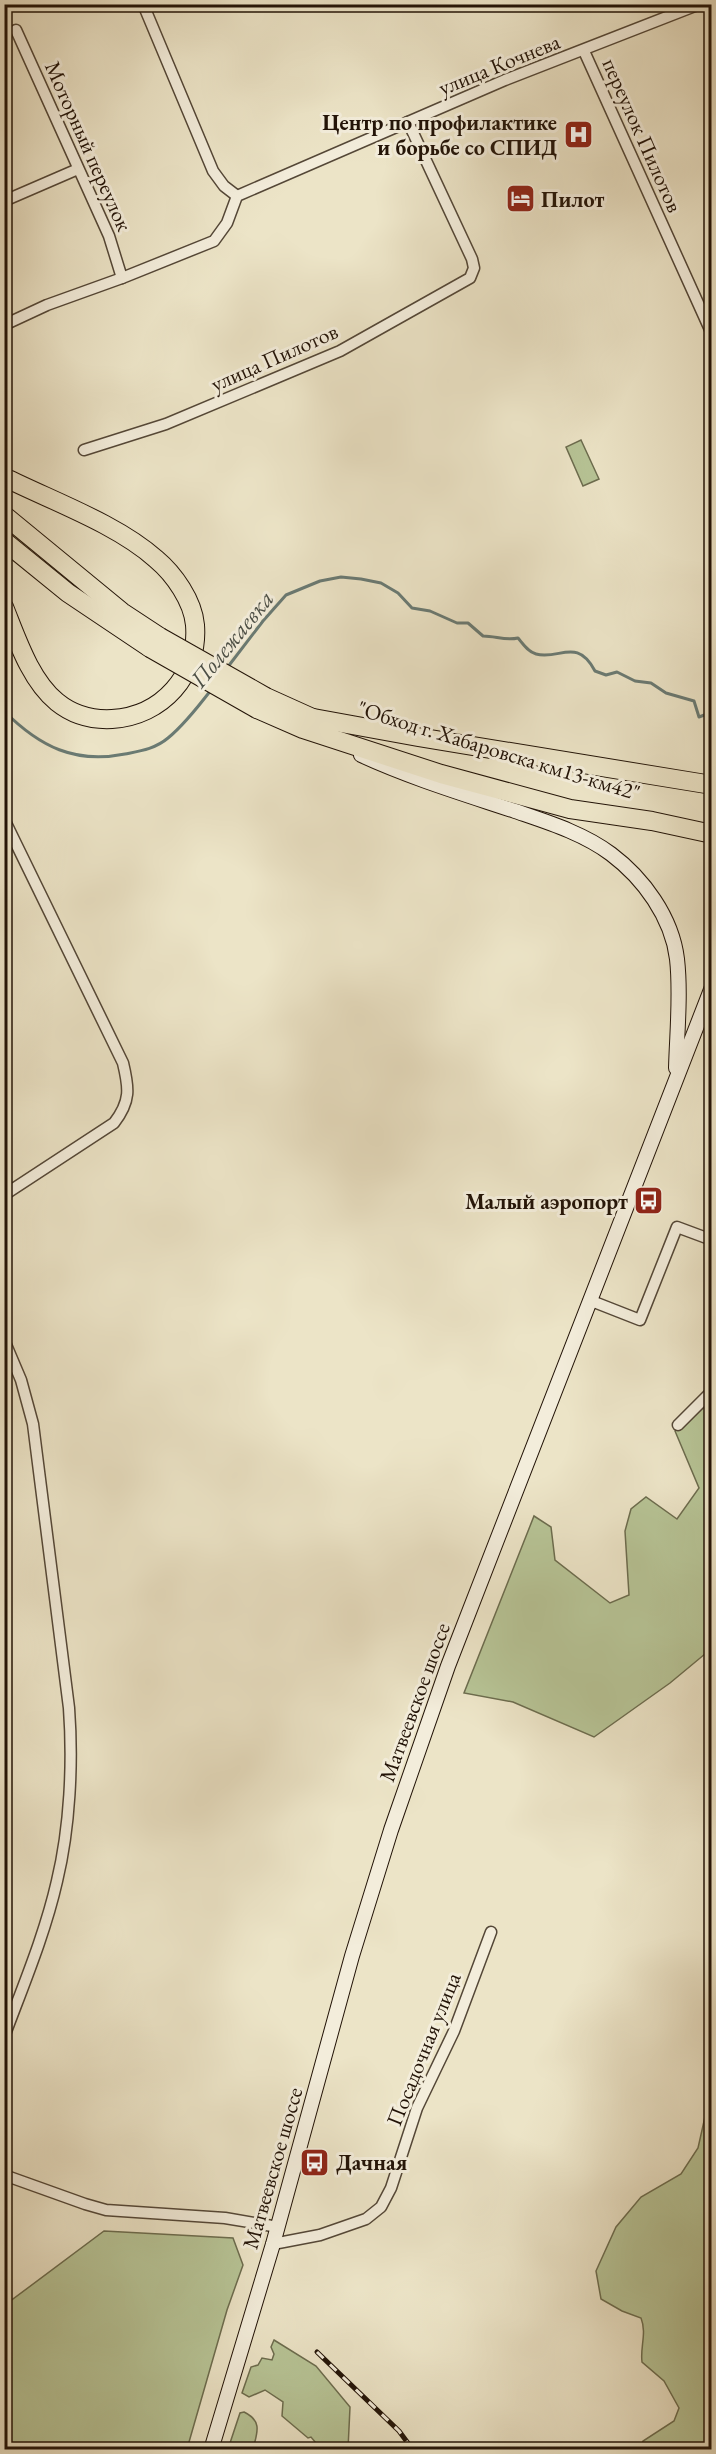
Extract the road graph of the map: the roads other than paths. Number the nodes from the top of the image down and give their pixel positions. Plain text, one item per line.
1 (143, 4) edge
2 (700, 4) edge
3 (16, 30) dead end
4 (584, 51) junction
5 (408, 122) junction
6 (78, 169) junction
7 (237, 196) junction
8 (4, 201) edge
9 (122, 278) junction
10 (4, 325) edge
11 (711, 334) edge
12 (84, 450) dead end
13 (4, 477) edge
14 (4, 515) edge
15 (4, 541) edge
16 (4, 607) edge
17 (155, 643) junction
18 (306, 723) junction
19 (711, 785) edge
20 (4, 819) edge
21 (711, 834) edge
22 (711, 987) edge
23 (676, 1079) junction
24 (4, 1195) edge
25 (711, 1240) edge
26 (589, 1300) junction
27 (4, 1340) edge
28 (711, 1391) edge
29 (678, 1425) dead end
30 (491, 1932) dead end
31 (4, 2037) edge
32 (4, 2175) edge
33 (278, 2227) junction
34 (273, 2244) junction
35 (211, 2450) edge

1 - 7 street
2 - 4 street, улица Кочнева
3 - 6 street, Моторный переулок
4 - 5 street, улица Кочнева
4 - 11 street, переулок Пилотов
5 - 7 street, улица Кочнева
5 - 12 street, улица Пилотов
6 - 8 street
6 - 9 street, Моторный переулок
7 - 9 street
9 - 10 street
13 - 16 highway
14 - 17 highway, "Обход г. Хабаровска км13-км42"
15 - 17 highway, "Обход г. Хабаровска км13-км42"
17 - 18 highway, "Обход г. Хабаровска км13-км42", bridge
18 - 19 highway
18 - 21 highway, "Обход г. Хабаровска км13-км42"
18 - 23 main road
20 - 24 street
22 - 23 main road, Матвеевское шоссе
23 - 26 main road, Матвеевское шоссе
25 - 26 street
26 - 33 main road, Матвеевское шоссе
27 - 31 street
28 - 29 street
30 - 34 street, Посадочная улица
32 - 33 street
33 - 34 main road, Матвеевское шоссе
34 - 35 main road, Матвеевское шоссе

